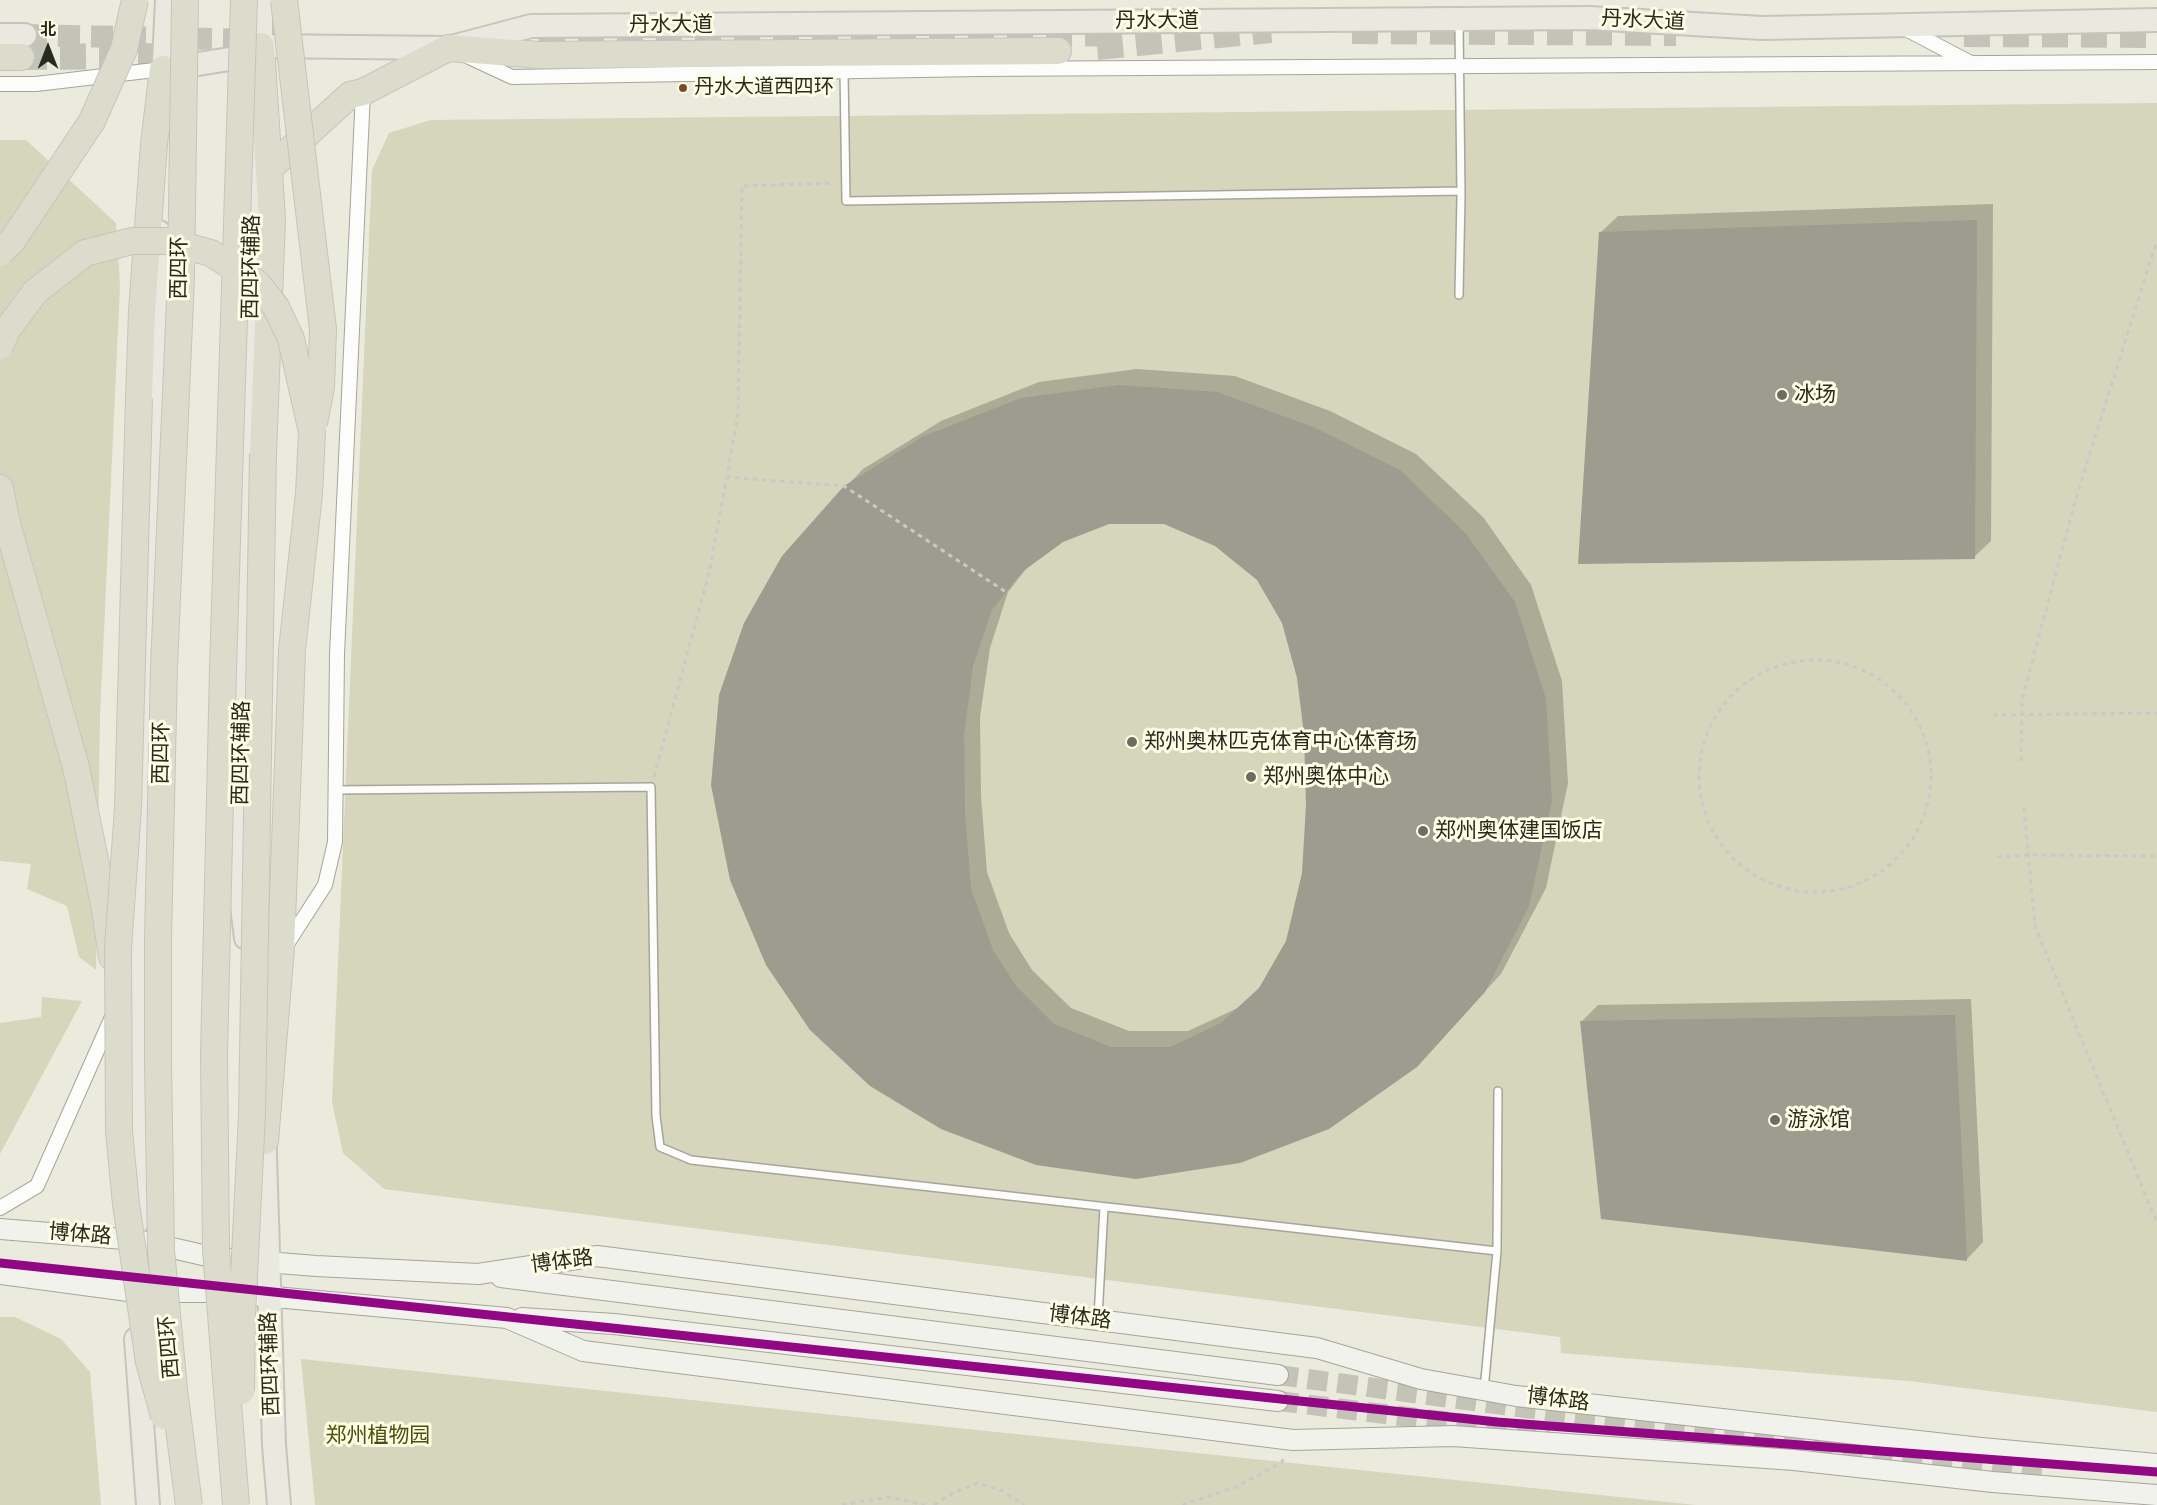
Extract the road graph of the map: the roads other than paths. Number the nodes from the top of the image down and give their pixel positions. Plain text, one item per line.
1 (135, 0) edge
2 (167, 0) edge
3 (185, 0) edge
4 (244, 0) edge
5 (261, 0) edge
6 (284, 0) edge
7 (1459, 19) junction
8 (2157, 20) edge
9 (1899, 26) junction
10 (0, 34) edge
11 (448, 48) junction
12 (15, 50) edge
13 (1058, 51) dead end
14 (252, 52) junction
15 (2157, 62) edge
16 (1972, 64) junction
17 (1460, 66) junction
18 (163, 69) junction
19 (844, 71) junction
20 (0, 84) edge
21 (363, 92) junction
22 (269, 169) junction
23 (1461, 191) junction
24 (0, 253) edge
25 (1459, 295) dead end
26 (0, 346) edge
27 (312, 432) junction
28 (0, 488) edge
29 (336, 790) junction
30 (142, 949) junction
31 (281, 954) junction
32 (118, 1000) junction
33 (1498, 1091) dead end
34 (265, 1141) junction
35 (1104, 1207) junction
36 (0, 1208) edge
37 (0, 1229) edge
38 (137, 1240) junction
39 (1497, 1251) junction
40 (216, 1258) junction
41 (268, 1262) junction
42 (0, 1274) edge
43 (478, 1274) junction
44 (219, 1292) junction
45 (136, 1293) junction
46 (269, 1296) junction
47 (507, 1317) junction
48 (1098, 1320) junction
49 (1278, 1375) tunnel mouth
50 (1484, 1390) junction
51 (1278, 1401) tunnel mouth
52 (2157, 1464) edge
53 (2157, 1495) edge
54 (148, 1505) edge
55 (188, 1505) edge
56 (238, 1505) edge
57 (279, 1505) edge

1 - 24 highway, bridge
2 - 18 main road
3 - 55 highway, 西四环, bridge
4 - 14 highway, bridge
5 - 14 main road, 西四环辅路
6 - 27 highway, bridge
7 - 9 main road, 丹水大道
7 - 11 main road, 丹水大道
7 - 17 lane
8 - 9 main road, 丹水大道
9 - 16 street
10 - 12 main road
11 - 13 highway
11 - 14 main road, 丹水大道
11 - 19 street
11 - 21 highway
14 - 18 main road, 丹水大道
14 - 22 highway
14 - 34 main road, 西四环辅路
14 - 40 highway, bridge
15 - 16 street
16 - 17 street
17 - 19 street
17 - 23 lane
18 - 20 street
18 - 30 main road
18 - 32 highway, bridge
19 - 23 lane
21 - 22 highway
21 - 29 street
22 - 56 highway, bridge
23 - 25 lane
26 - 27 highway, bridge
27 - 31 highway, bridge
28 - 32 highway, bridge
29 - 31 street
29 - 35 lane
30 - 36 street
30 - 38 main road
31 - 34 highway
32 - 55 highway, bridge
33 - 39 lane
34 - 41 main road, 西四环辅路
35 - 39 lane
35 - 48 lane
37 - 38 street, 博体路
38 - 40 street, 博体路
38 - 45 main road
39 - 50 lane
40 - 41 street, 博体路
40 - 44 highway, bridge
41 - 43 street, 博体路
41 - 46 main road, 西四环辅路
42 - 45 street, 博体路
43 - 48 street, 博体路
43 - 49 street
44 - 45 street, 博体路
44 - 46 street, 博体路
44 - 56 highway, bridge
45 - 54 main road
46 - 47 street, 博体路
46 - 57 main road, 西四环辅路
47 - 51 street
47 - 53 street, 博体路
48 - 50 street, 博体路
50 - 52 street, 博体路

